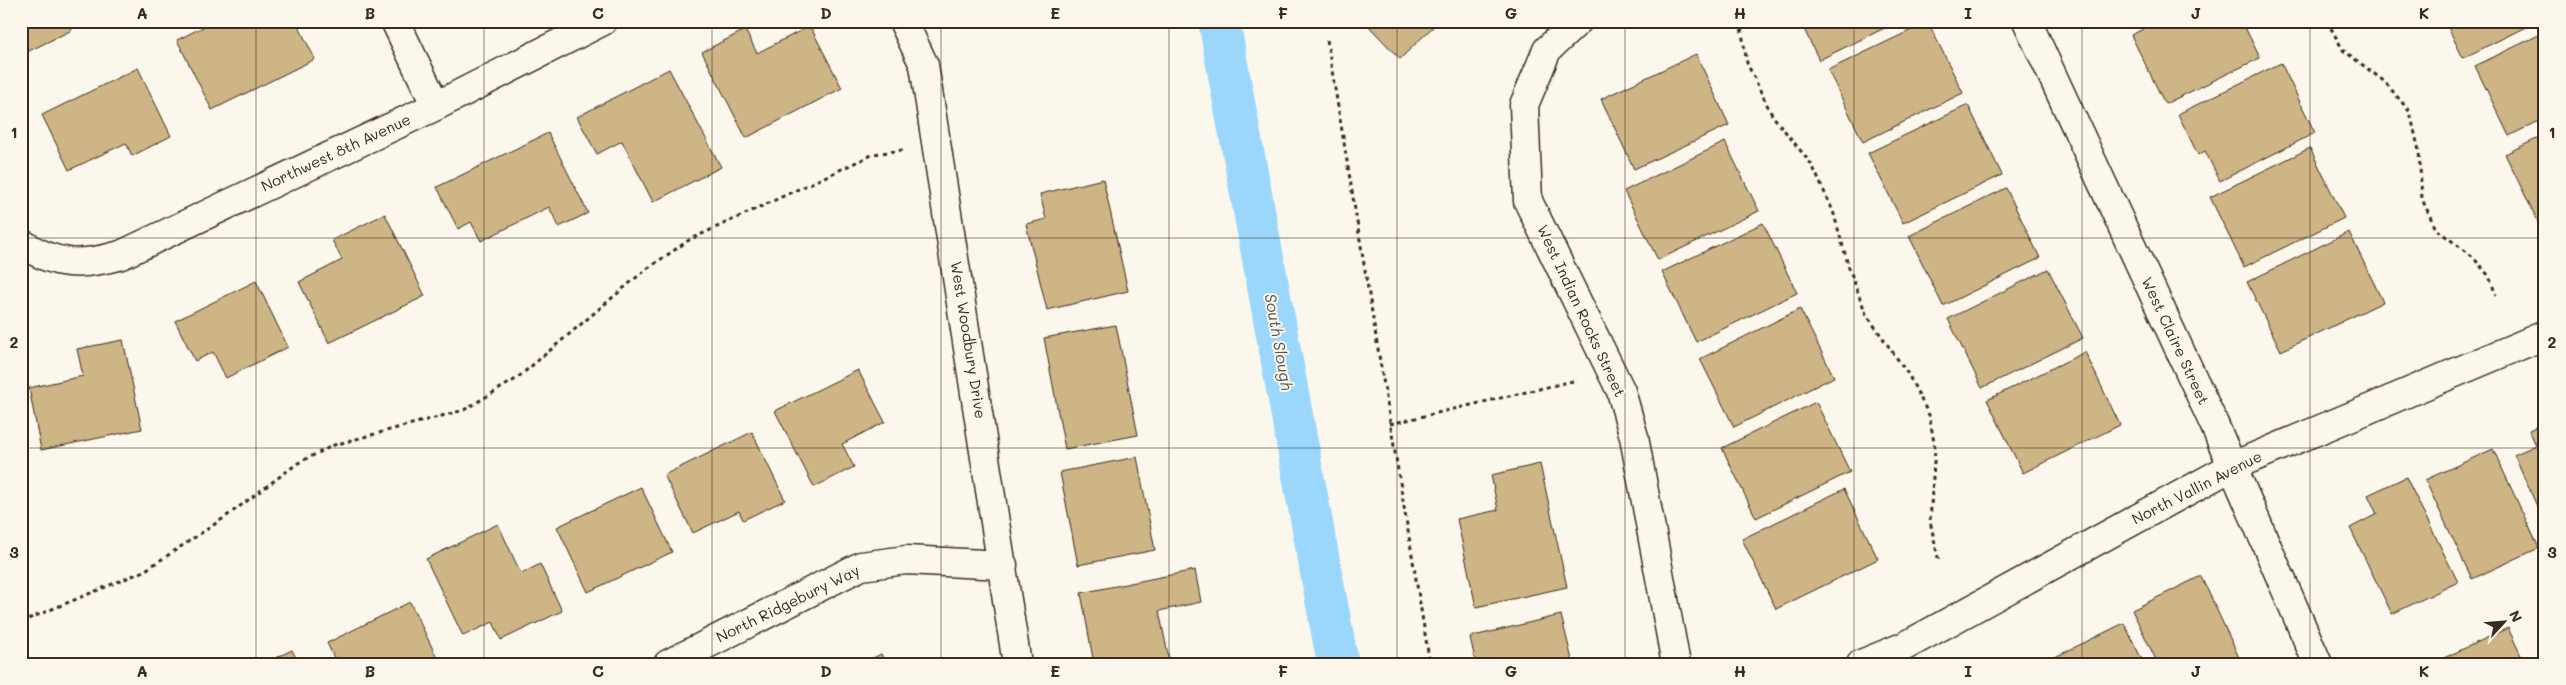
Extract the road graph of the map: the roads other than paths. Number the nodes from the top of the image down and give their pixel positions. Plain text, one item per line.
1 (395, 21) edge
2 (603, 21) edge
3 (903, 21) edge
4 (1578, 21) edge
5 (2027, 21) edge
6 (436, 106) junction
7 (21, 244) edge
8 (2545, 335) edge
9 (2233, 466) junction
10 (1003, 565) junction
11 (668, 664) edge
12 (1018, 664) edge
13 (1676, 664) edge
14 (1861, 664) edge
15 (2318, 664) edge

1 - 6 street
2 - 6 street, Northwest 8th Avenue
3 - 10 street, West Woodbury Drive
4 - 13 street, West Indian Rocks Street
5 - 9 street, West Claire Street
6 - 7 street, Northwest 8th Avenue
8 - 9 street, North Vallin Avenue
9 - 14 street, North Vallin Avenue
9 - 15 street, West Claire Street
10 - 11 street, North Ridgebury Way
10 - 12 street, West Woodbury Drive

